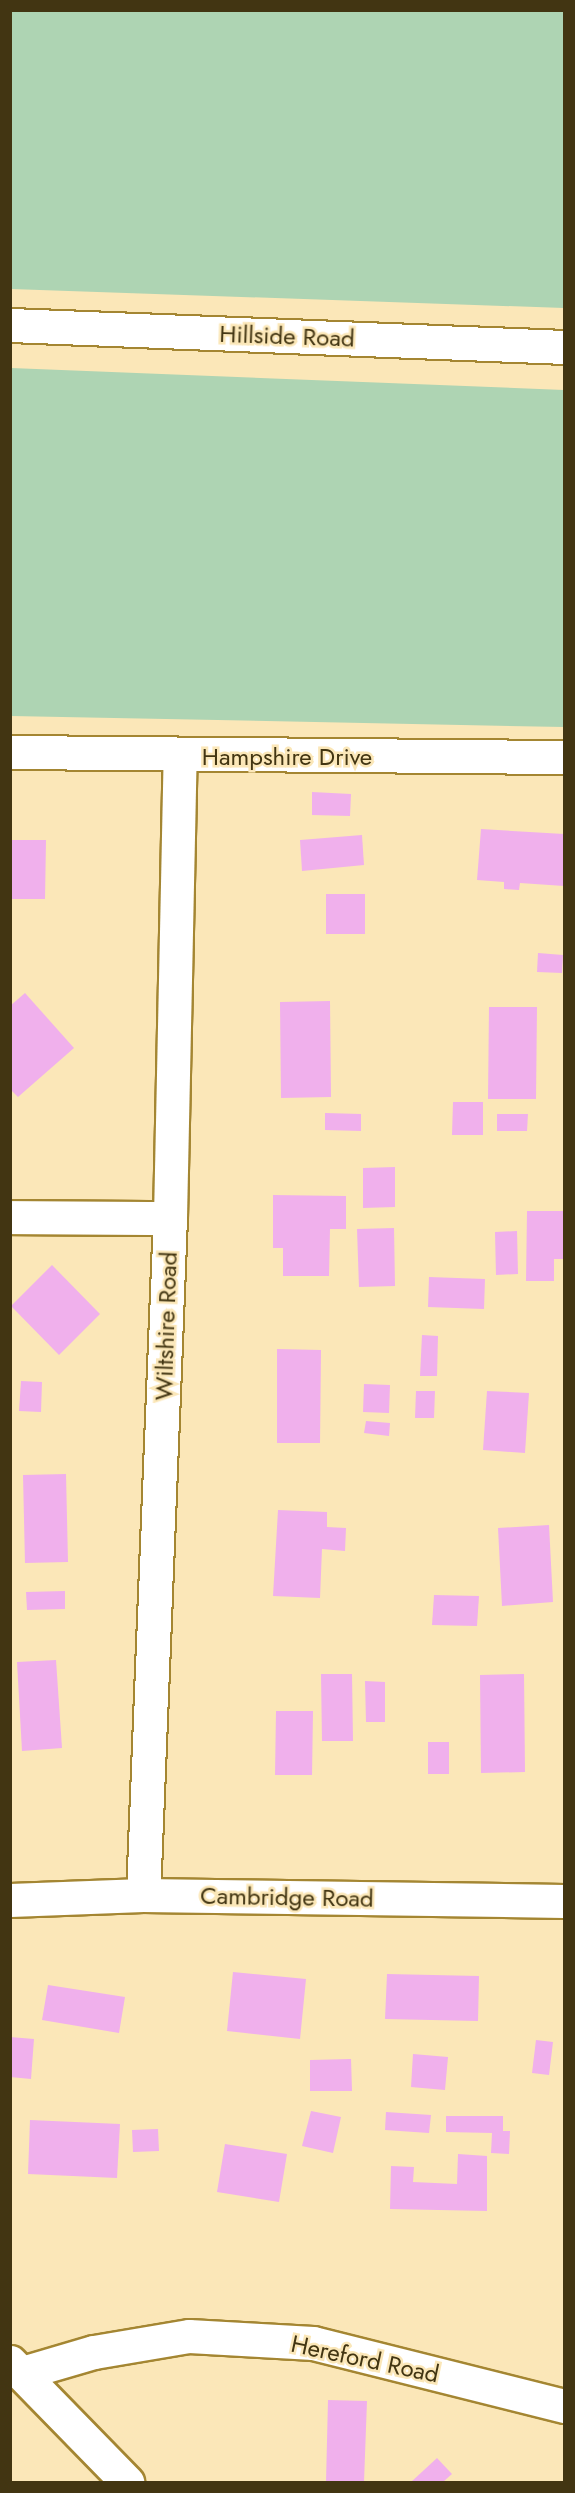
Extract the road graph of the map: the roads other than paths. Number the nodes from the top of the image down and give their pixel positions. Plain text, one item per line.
1 (10, 325) edge
2 (564, 346) edge
3 (10, 752) edge
4 (180, 756) junction
5 (564, 757) edge
6 (10, 1217) edge
7 (170, 1218) junction
8 (143, 1895) junction
9 (10, 1900) edge
10 (564, 1901) edge
11 (16, 2367) edge
12 (564, 2406) edge
13 (127, 2482) edge

1 - 2 street, Hillside Road
3 - 4 street, Hampshire Drive
4 - 5 street, Hampshire Drive
4 - 7 street, Wiltshire Road
6 - 7 street
7 - 8 street, Wiltshire Road
8 - 9 street, Cambridge Road
8 - 10 street, Cambridge Road
11 - 12 street, Hereford Road
11 - 13 street

